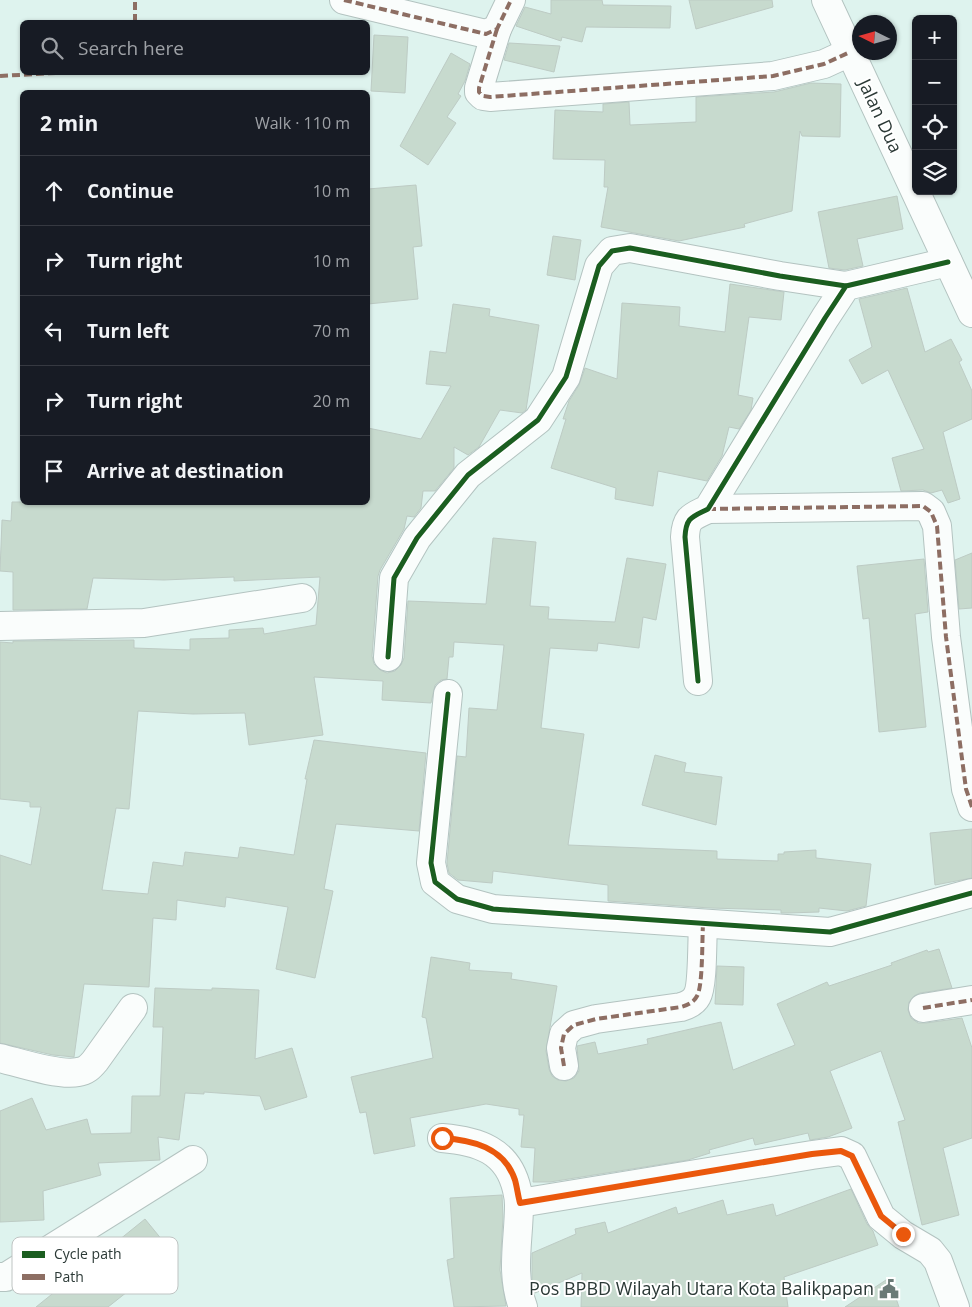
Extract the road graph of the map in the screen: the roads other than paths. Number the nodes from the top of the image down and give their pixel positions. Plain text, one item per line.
1 (344, 0) edge
2 (511, 0) edge
3 (826, 0) edge
4 (497, 29) junction
5 (850, 52) junction
6 (948, 262) junction
7 (846, 286) junction
8 (972, 313) edge
9 (708, 509) junction
10 (302, 598) dead end
11 (0, 626) edge
12 (388, 657) dead end
13 (698, 681) dead end
14 (448, 694) dead end
15 (966, 737) edge
16 (972, 807) edge
17 (972, 893) edge
18 (703, 924) junction
19 (972, 1000) edge
20 (133, 1008) dead end
21 (923, 1008) dead end
22 (0, 1058) edge
23 (564, 1066) dead end
24 (442, 1138) dead end
25 (193, 1160) dead end
26 (520, 1203) junction
27 (70, 1237) edge
28 (12, 1273) edge
29 (0, 1277) edge
30 (523, 1307) edge
31 (955, 1307) edge

1 - 4 street
2 - 4 street
3 - 5 street, Jalan Dua
4 - 5 street
5 - 6 street, Jalan Dua
6 - 7 street
6 - 8 street, Jalan Dua
7 - 9 street
7 - 12 street
9 - 13 street
9 - 15 street
10 - 11 street
14 - 18 street
15 - 16 street
17 - 18 street
18 - 23 street
19 - 21 street
20 - 22 street
24 - 26 street
25 - 27 street
26 - 30 street
26 - 31 street
28 - 29 street

